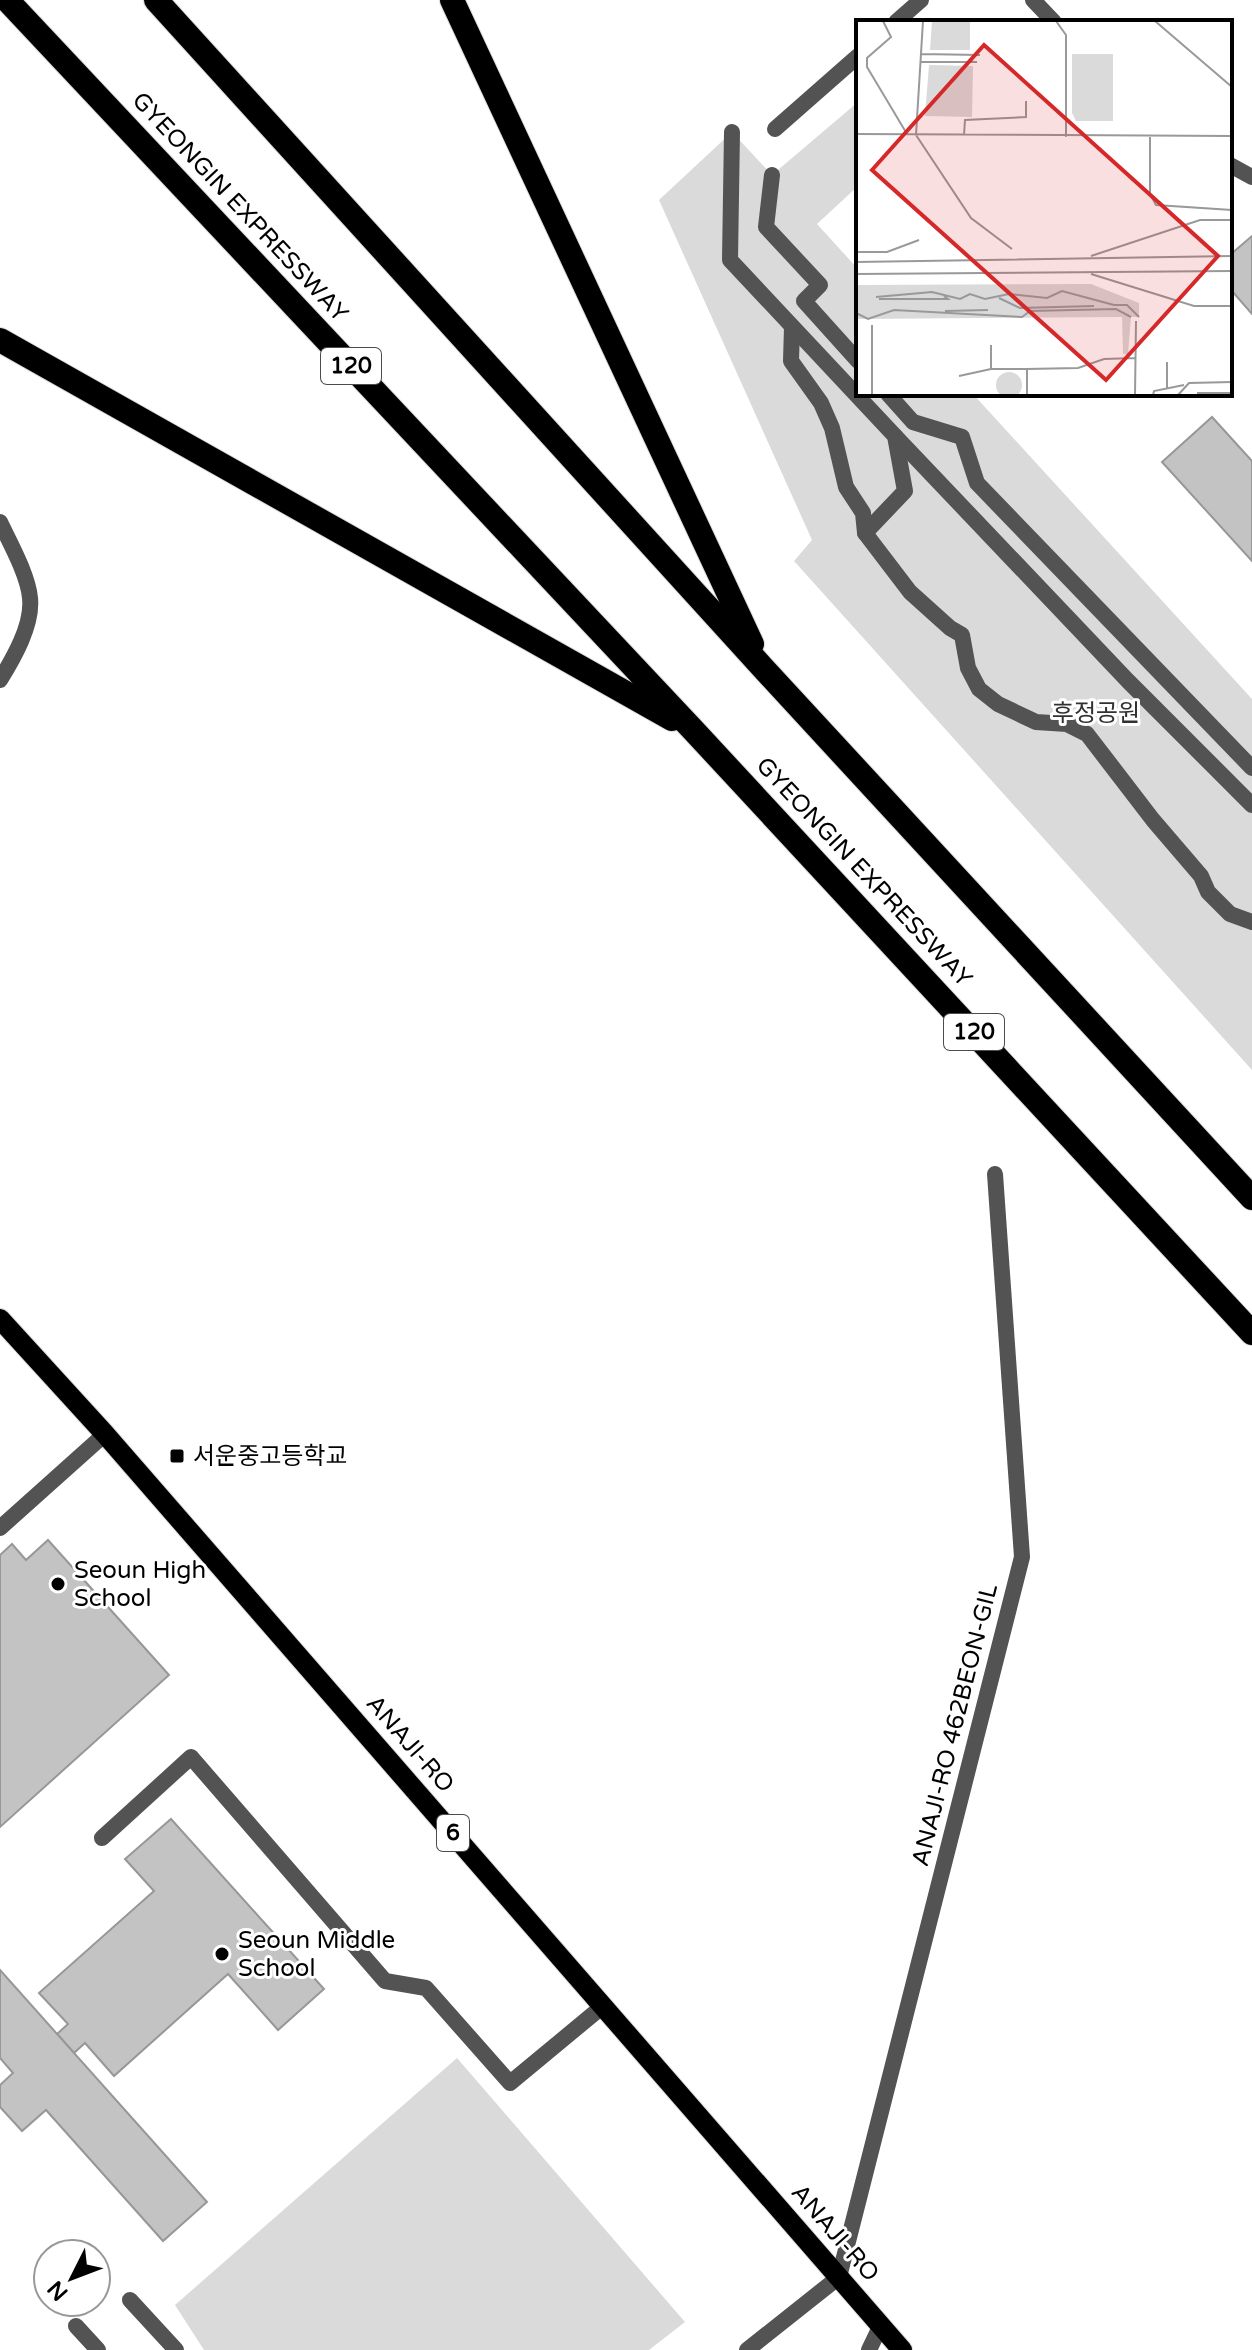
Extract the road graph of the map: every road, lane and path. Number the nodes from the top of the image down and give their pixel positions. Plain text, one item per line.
1 (7, 0) edge
2 (156, 0) edge
3 (452, 0) edge
4 (921, 0) edge
5 (1033, 0) edge
6 (898, 20) edge
7 (1052, 20) edge
8 (856, 58) edge
9 (775, 129) dead end
10 (732, 132) dead end
11 (1232, 166) edge
12 (772, 175) dead end
13 (1252, 177) edge
14 (792, 327) junction
15 (0, 340) edge
16 (856, 359) edge
17 (856, 395) edge
18 (857, 396) edge
19 (890, 396) edge
20 (895, 436) junction
21 (0, 522) edge
22 (865, 533) junction
23 (763, 668) junction
24 (0, 680) edge
25 (695, 732) junction
26 (1252, 768) edge
27 (1252, 805) edge
28 (1252, 922) edge
29 (995, 1174) dead end
30 (1252, 1198) edge
31 (0, 1319) edge
32 (1252, 1333) edge
33 (105, 1434) junction
34 (0, 1528) edge
35 (102, 1838) dead end
36 (603, 2006) junction
37 (839, 2277) junction
38 (130, 2300) dead end
39 (881, 2325) junction
40 (76, 2326) dead end
41 (98, 2350) edge
42 (176, 2350) edge
43 (747, 2350) edge
44 (869, 2350) edge
45 (902, 2350) edge

1 - 25 highway, GYEONGIN EXPRESSWAY / 120
2 - 23 highway
3 - 23 highway
4 - 6 street
5 - 7 street
8 - 9 street
10 - 14 street
11 - 13 street
12 - 16 street
14 - 17 street
14 - 22 street
15 - 25 highway, GYEONGIN EXPRESSWAY / 120
18 - 20 street
19 - 26 street
20 - 22 street
20 - 27 street
21 - 24 street
22 - 28 street
23 - 30 highway
25 - 32 highway, GYEONGIN EXPRESSWAY / 120
29 - 37 street, ANAJI-RO 462BEON-GIL
31 - 33 main road, ANAJI-RO / 6
33 - 34 street
33 - 36 main road, ANAJI-RO / 6
35 - 36 street
36 - 37 main road, ANAJI-RO / 6
37 - 39 main road, ANAJI-RO / 6
37 - 43 street
38 - 42 street
39 - 44 street
39 - 45 main road, ANAJI-RO / 6
40 - 41 street

